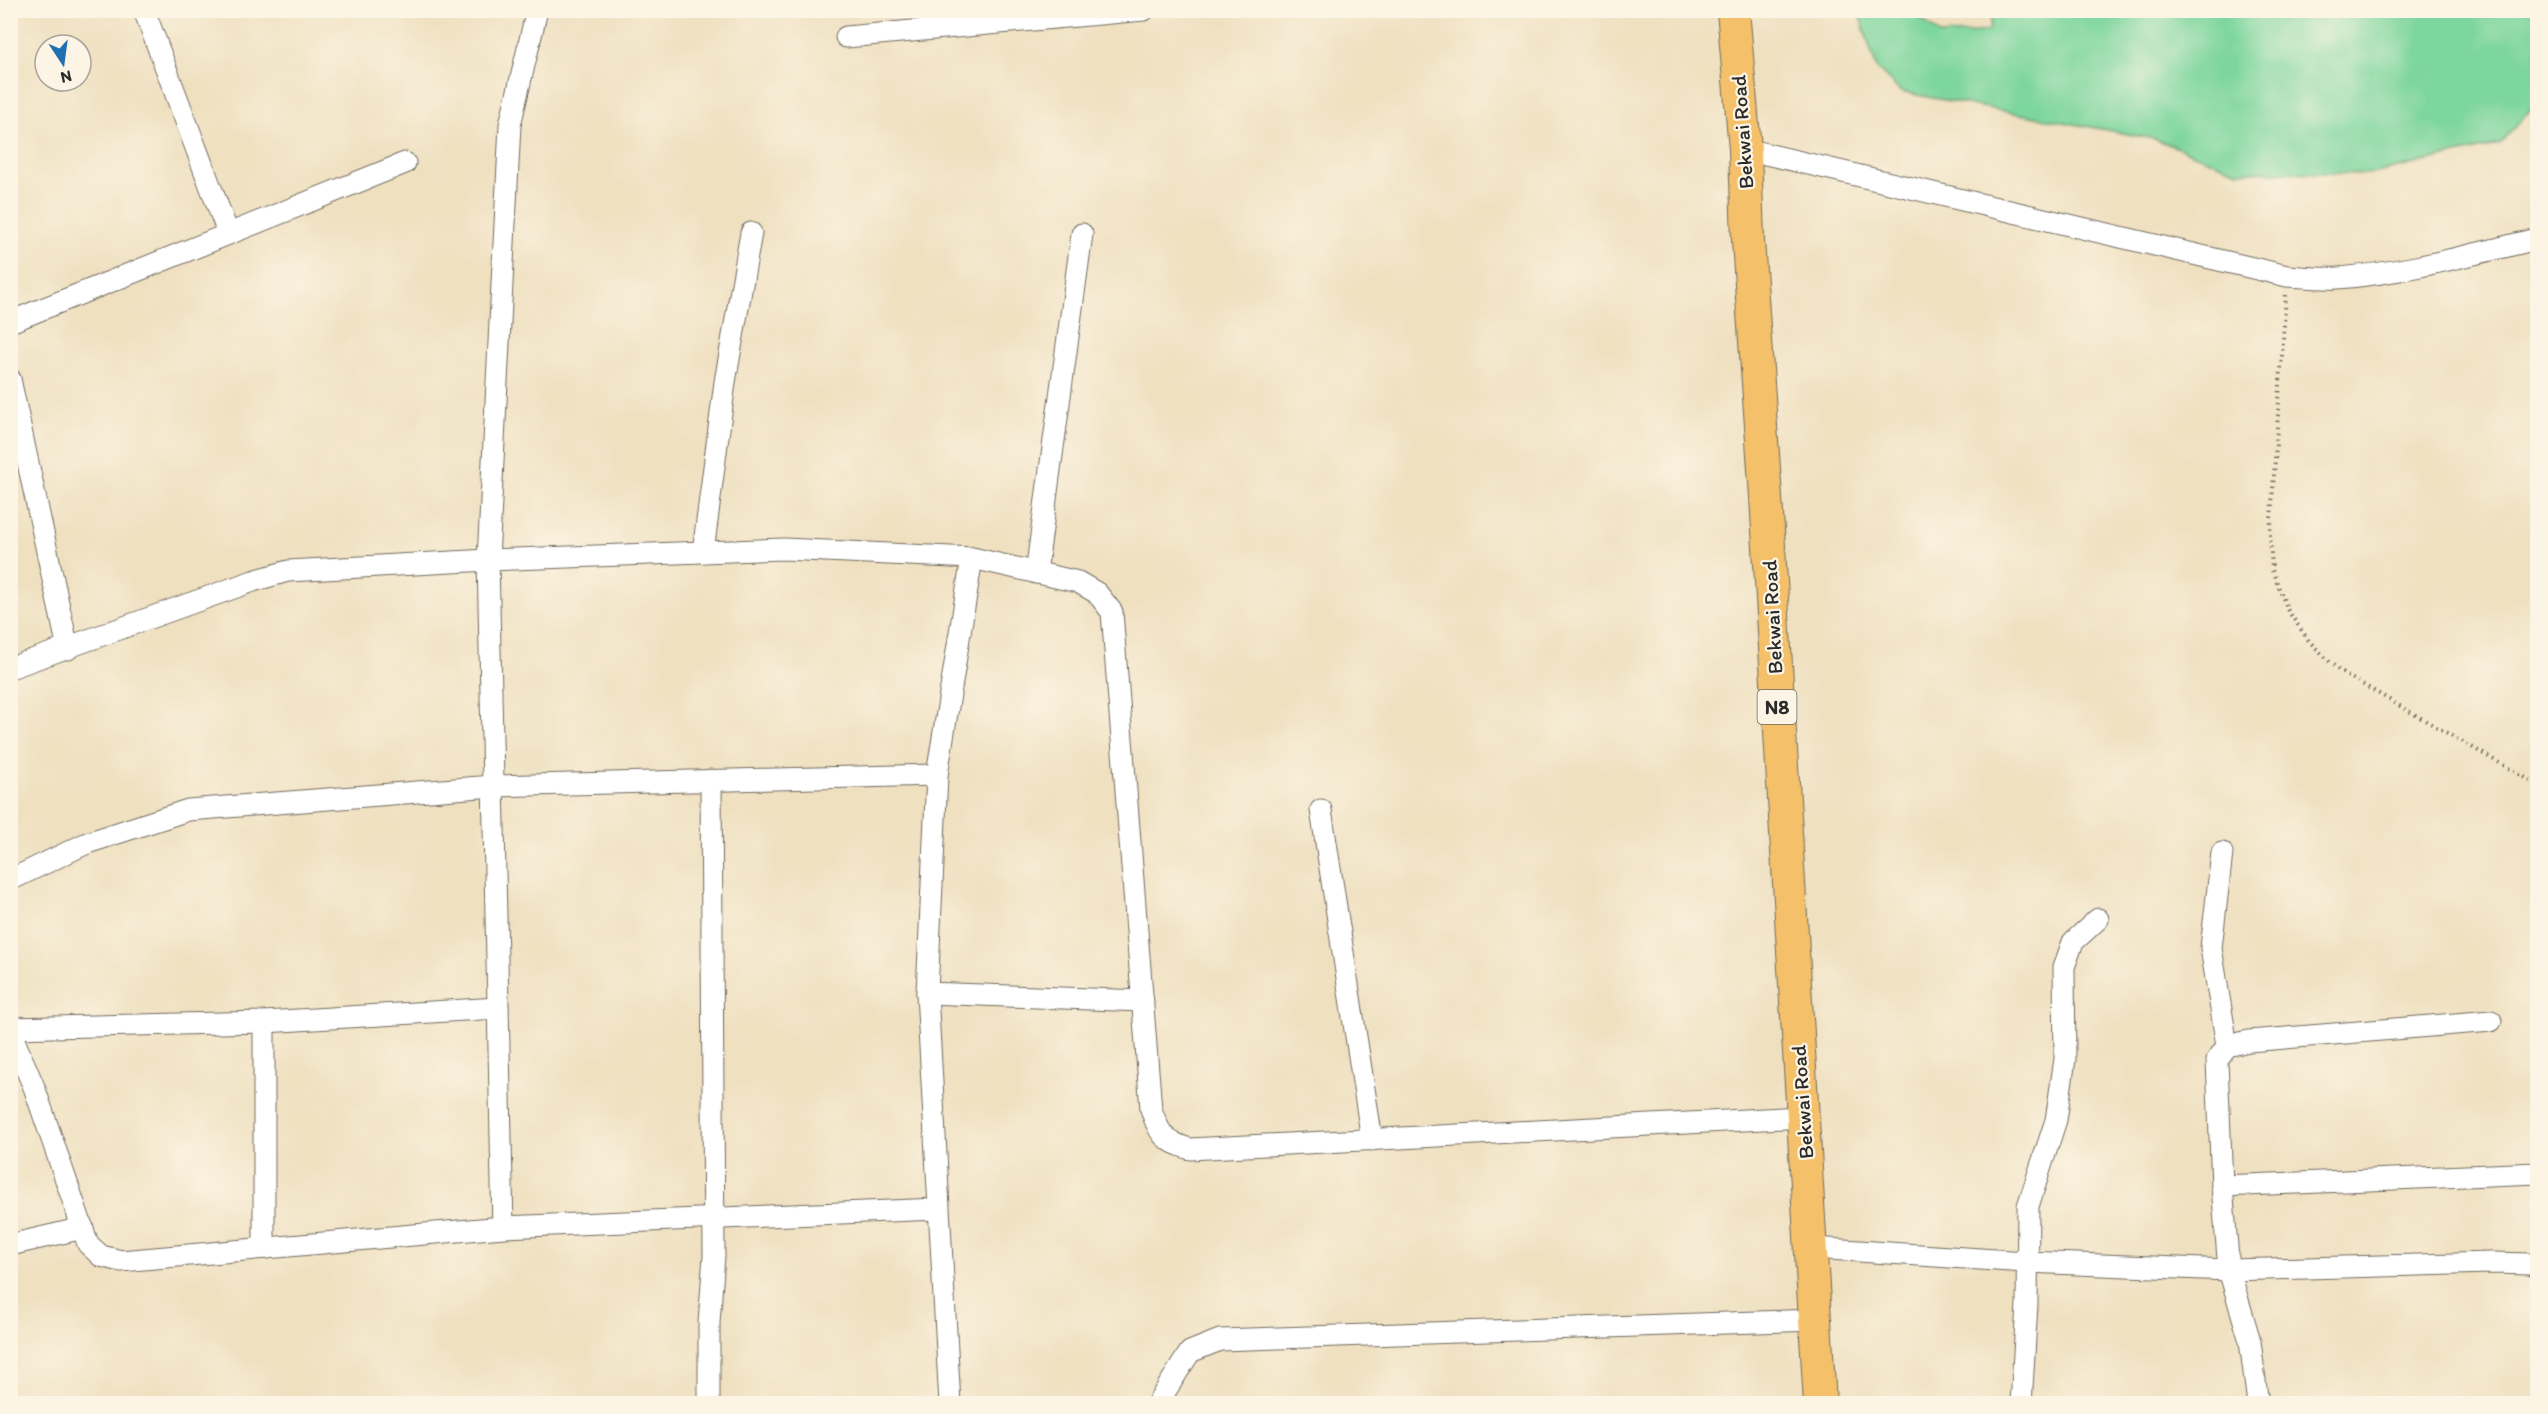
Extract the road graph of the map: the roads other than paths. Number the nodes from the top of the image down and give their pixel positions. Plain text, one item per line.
1 (144, 10) edge
2 (537, 10) edge
3 (1144, 10) edge
4 (1733, 10) edge
5 (846, 37) dead end
6 (1745, 149) junction
7 (405, 163) dead end
8 (751, 233) dead end
9 (228, 234) junction
10 (1082, 234) dead end
11 (2538, 239) edge
12 (10, 321) edge
13 (10, 379) edge
14 (704, 552) junction
15 (972, 558) junction
16 (488, 560) junction
17 (1036, 573) junction
18 (68, 649) junction
19 (10, 668) edge
20 (937, 775) junction
21 (711, 780) junction
22 (493, 786) junction
23 (1321, 810) dead end
24 (2222, 853) dead end
25 (10, 880) edge
26 (2098, 919) dead end
27 (927, 993) junction
28 (1143, 1001) junction
29 (498, 1008) junction
30 (2491, 1021) dead end
31 (264, 1022) junction
32 (10, 1030) edge
33 (2227, 1046) junction
34 (1802, 1117) junction
35 (1372, 1140) junction
36 (2538, 1173) edge
37 (2222, 1186) junction
38 (938, 1209) junction
39 (712, 1218) junction
40 (503, 1227) junction
41 (83, 1228) junction
42 (10, 1245) edge
43 (264, 1248) junction
44 (1813, 1248) junction
45 (2026, 1262) junction
46 (2538, 1267) edge
47 (2229, 1270) junction
48 (1815, 1320) junction
49 (709, 1404) edge
50 (950, 1404) edge
51 (1157, 1404) edge
52 (1820, 1404) edge
53 (2021, 1404) edge
54 (2258, 1404) edge

1 - 9 street
2 - 16 street
3 - 5 street
4 - 6 highway, Bekwai Road / N8
6 - 11 street
6 - 34 highway, Bekwai Road / N8
7 - 9 street
8 - 14 street
9 - 12 street
10 - 17 street
13 - 18 street
14 - 15 street
14 - 16 street
15 - 17 street
15 - 20 street
16 - 18 street
16 - 22 street
17 - 28 street
18 - 19 street
20 - 21 street
20 - 27 street
21 - 22 street
21 - 39 street
22 - 25 street
22 - 29 street
23 - 35 street
24 - 33 street
26 - 45 street
27 - 28 street
27 - 38 street
28 - 35 street
29 - 31 street
29 - 40 street
30 - 33 street
31 - 32 street
31 - 43 street
32 - 41 street
33 - 37 street
34 - 35 street
34 - 44 highway, Bekwai Road / N8
36 - 37 street
37 - 47 street
38 - 39 street
38 - 50 street
39 - 40 street
39 - 49 street
40 - 43 street
41 - 42 street
41 - 43 street
44 - 45 street
44 - 48 highway, Bekwai Road / N8
45 - 47 street
45 - 53 street
46 - 47 street
47 - 54 street
48 - 51 street
48 - 52 highway, Bekwai Road / N8

